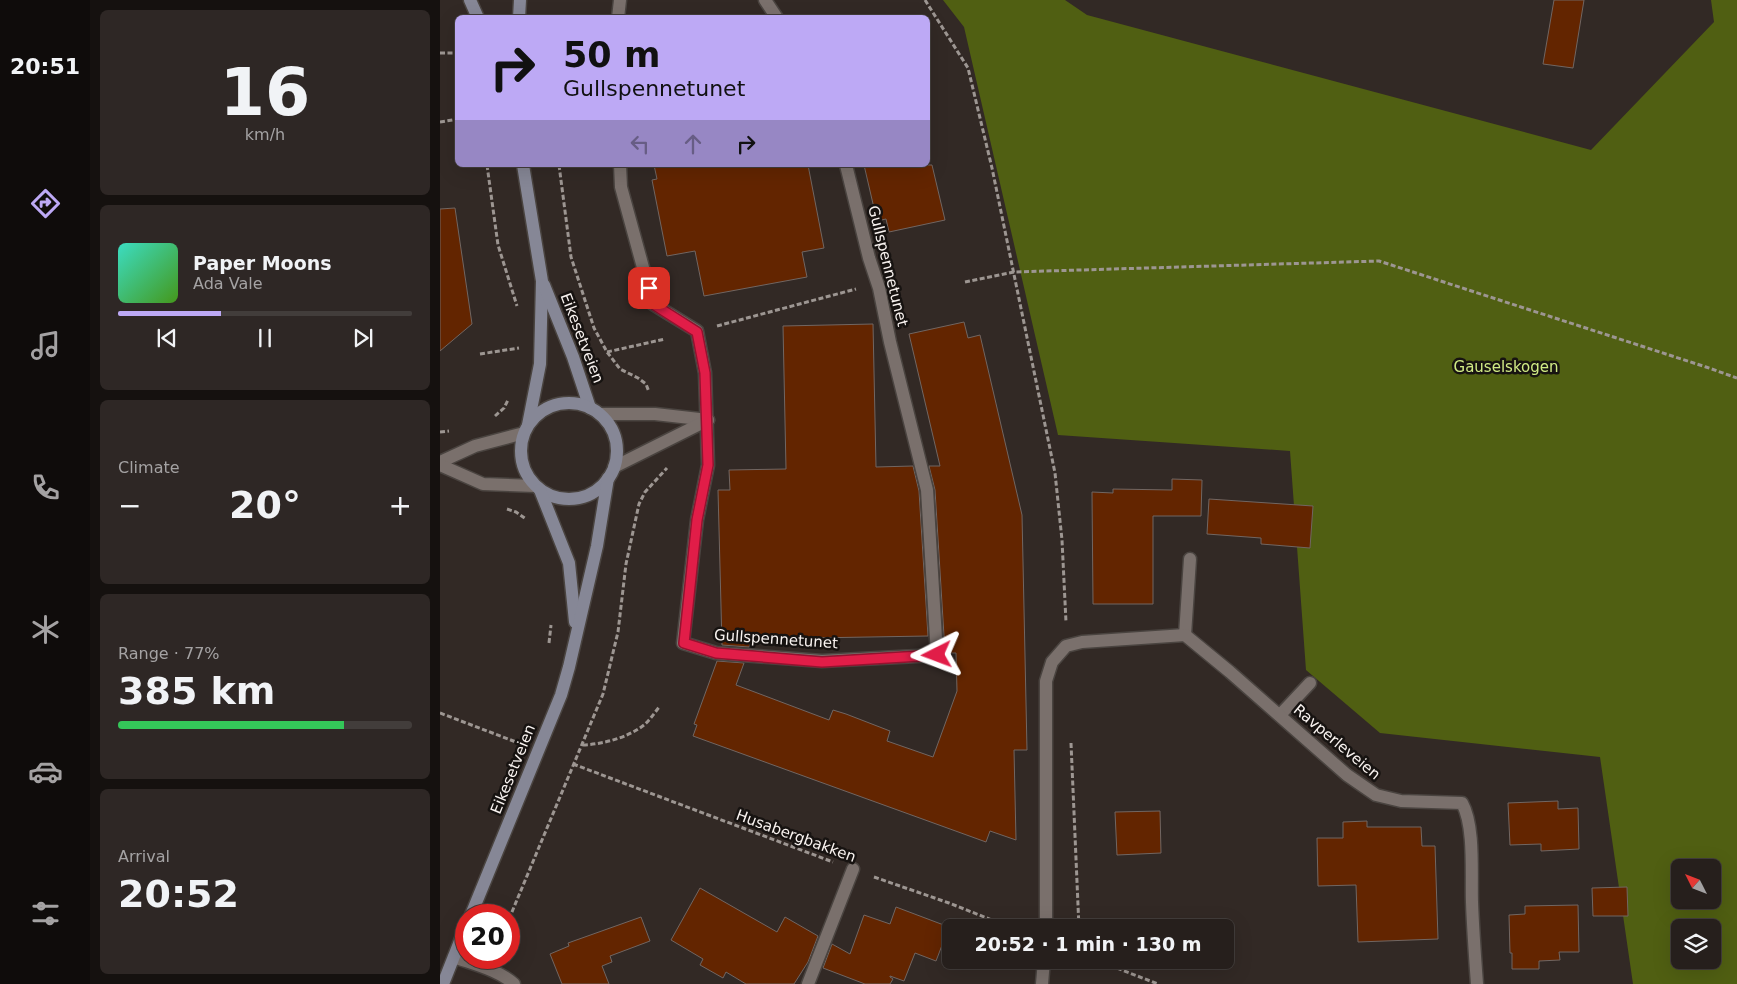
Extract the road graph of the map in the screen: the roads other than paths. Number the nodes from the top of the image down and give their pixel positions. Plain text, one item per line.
1 (470, 0) edge
2 (520, 0) edge
3 (620, 0) edge
4 (765, 0) edge
5 (477, 15) edge
6 (519, 15) edge
7 (618, 15) edge
8 (775, 15) edge
9 (523, 167) edge
10 (620, 167) edge
11 (846, 167) edge
12 (542, 281) junction
13 (595, 411) junction
14 (708, 420) junction
15 (526, 430) junction
16 (440, 463) edge
17 (611, 472) junction
18 (538, 488) junction
19 (1190, 559) dead end
20 (576, 632) junction
21 (1185, 636) junction
22 (1310, 683) dead end
23 (1280, 715) junction
24 (853, 869) road end
25 (476, 904) edge
26 (1046, 919) edge
27 (454, 958) joint
28 (1043, 969) edge
29 (443, 984) edge
30 (514, 984) edge
31 (808, 984) edge
32 (1042, 984) edge
33 (1477, 984) edge

1 - 5 main road
2 - 6 main road
3 - 7 street
4 - 8 street
9 - 12 main road, Eikesetveien
10 - 14 street, Gullspennetunet
11 - 14 street, Gullspennetunet
12 - 13 main road, Eikesetveien
12 - 15 main road, Eikesetveien
13 - 14 street
13 - 15 main road
13 - 17 main road
14 - 17 street
15 - 16 street
15 - 18 main road
16 - 18 street
17 - 18 main road
17 - 20 main road, Eikesetveien
18 - 20 main road, Eikesetveien
19 - 21 street
20 - 25 main road, Eikesetveien
21 - 23 street, Ravperleveien
21 - 26 street
22 - 23 street
23 - 33 street, Ravperleveien
24 - 31 street
27 - 29 main road
27 - 30 street
28 - 32 street

